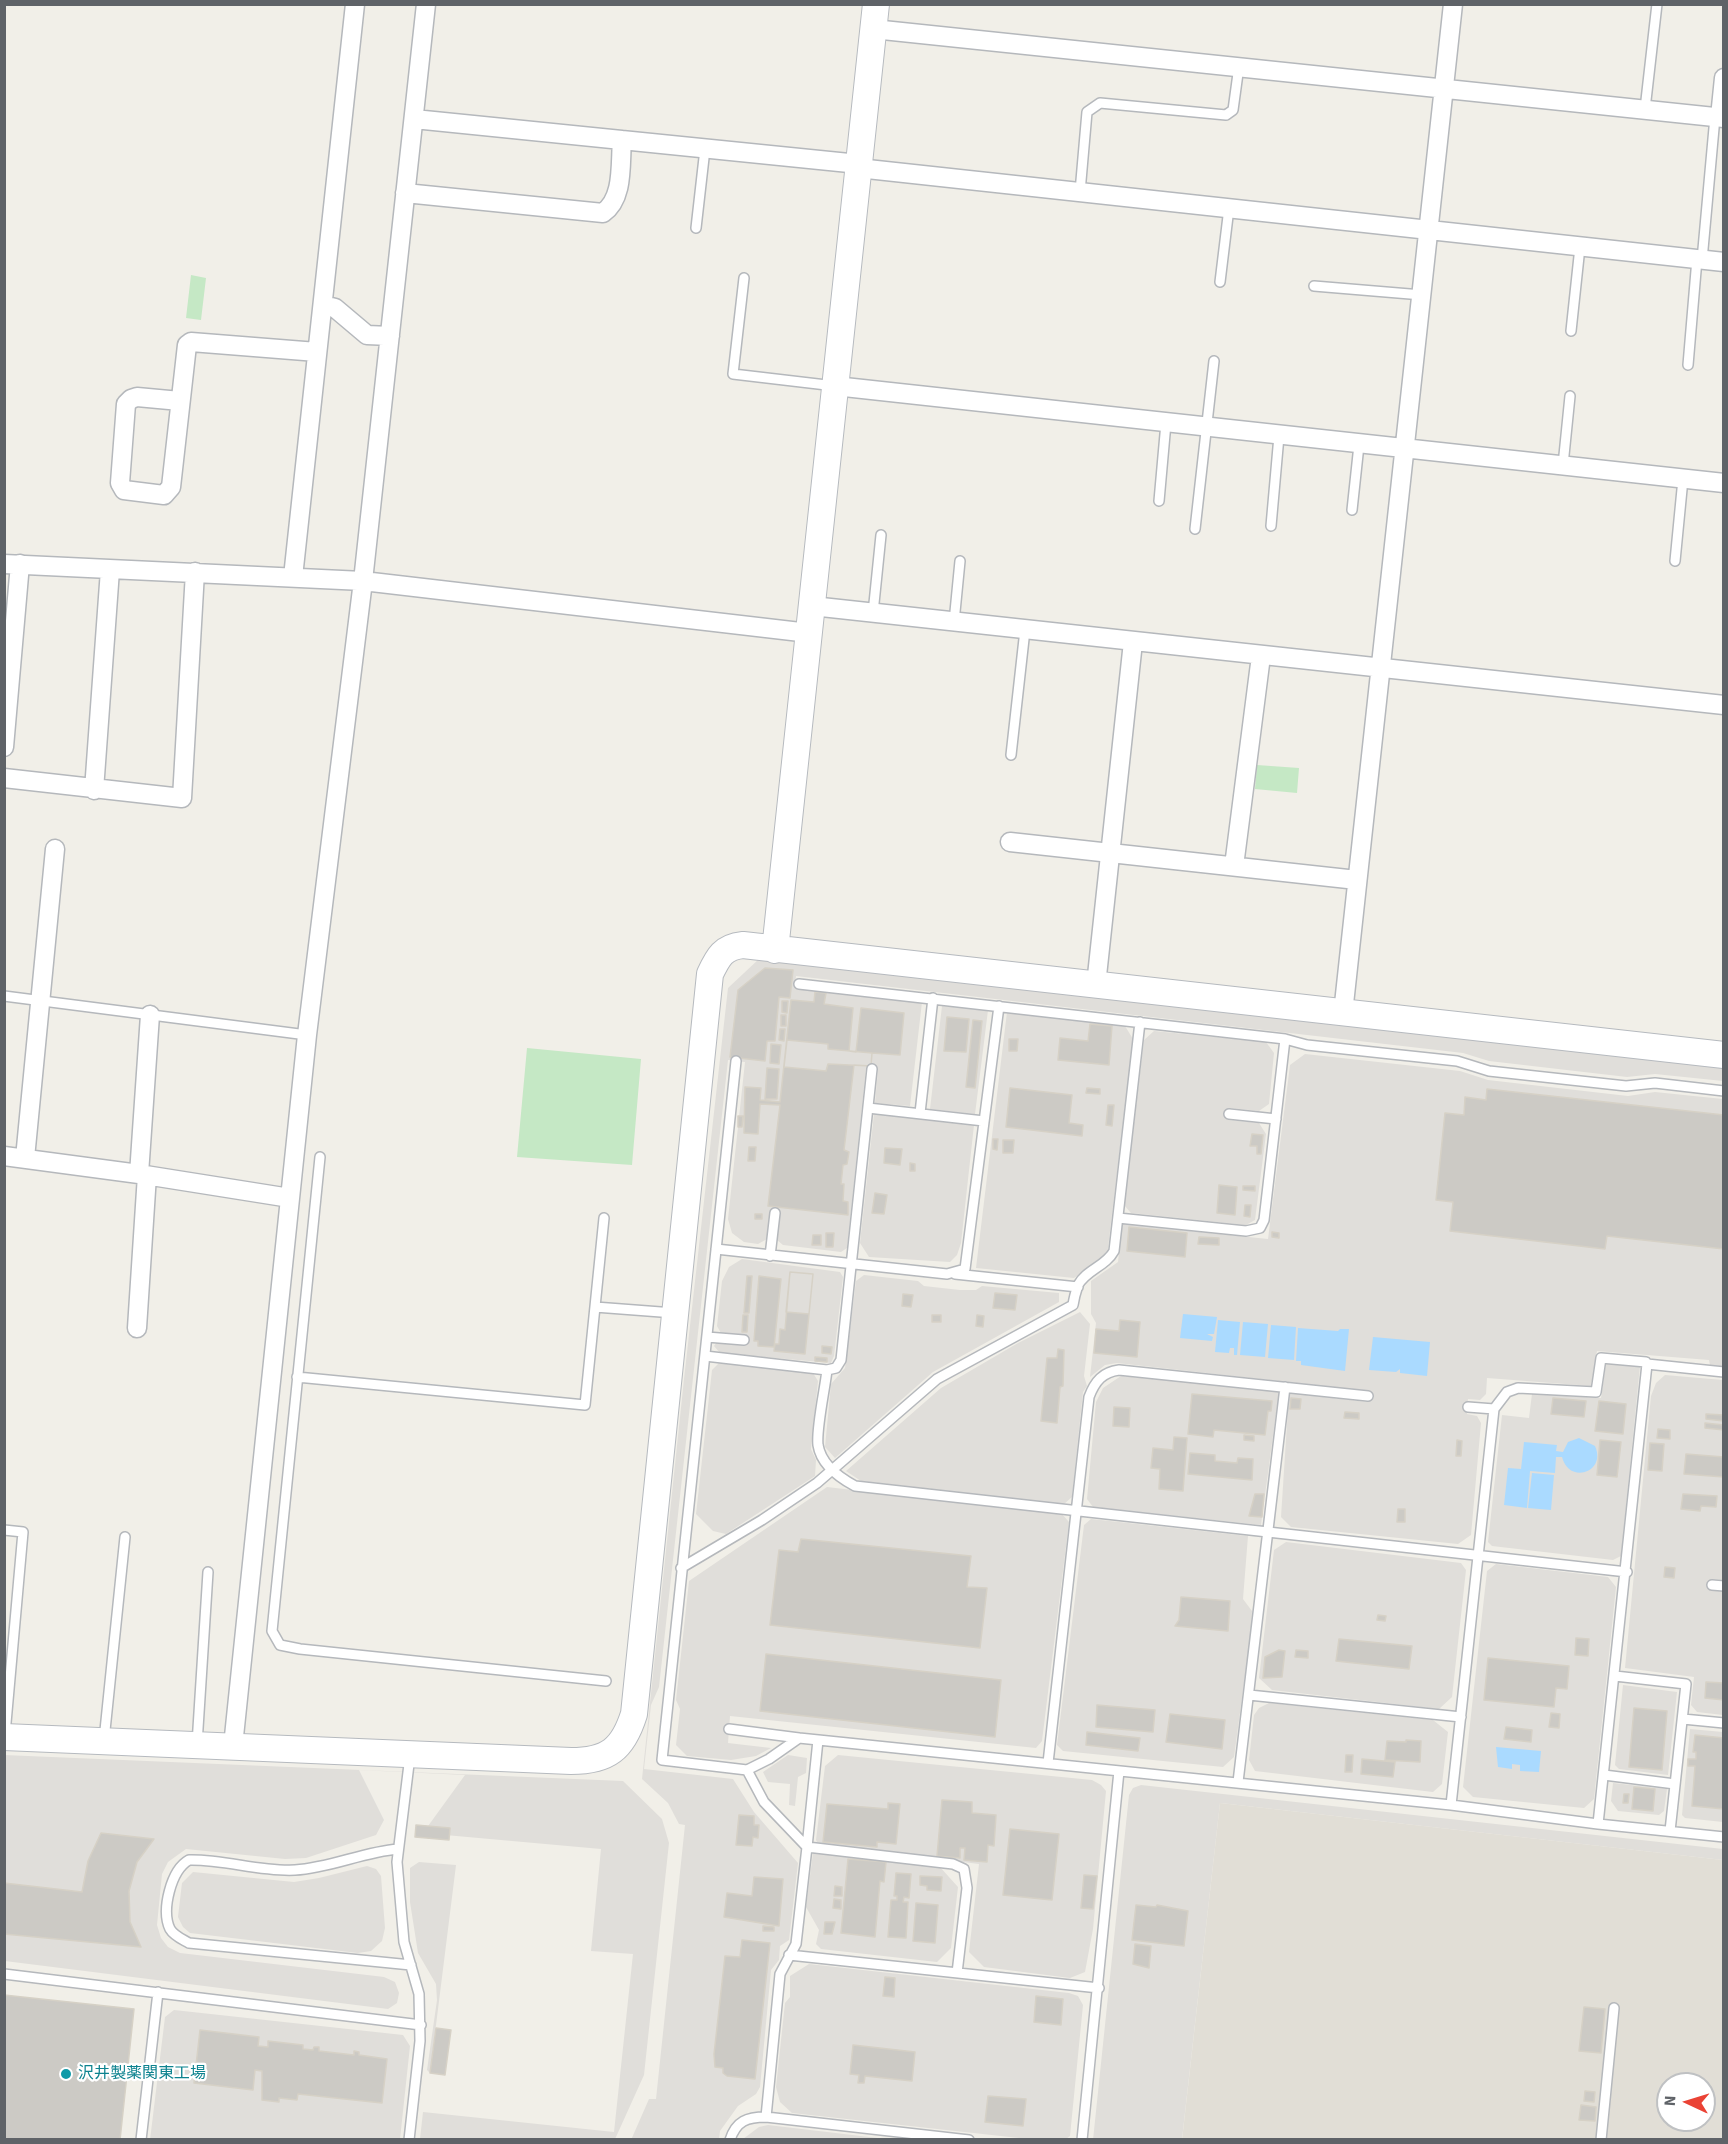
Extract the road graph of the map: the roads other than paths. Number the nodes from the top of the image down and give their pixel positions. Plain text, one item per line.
1 (355, 4) edge
2 (1453, 4) edge
3 (1657, 4) edge
4 (426, 5) edge
5 (874, 17) edge
6 (1239, 66) junction
7 (1724, 78) edge
8 (1444, 87) junction
9 (1645, 109) junction
10 (1719, 117) edge
11 (414, 119) junction
12 (622, 140) junction
13 (705, 148) junction
14 (859, 166) junction
15 (1080, 192) junction
16 (405, 193) junction
17 (1229, 208) junction
18 (696, 228) dead end
19 (1429, 230) junction
20 (1580, 247) junction
21 (1700, 260) junction
22 (1724, 262) edge
23 (744, 278) dead end
24 (1220, 282) dead end
25 (1314, 286) dead end
26 (1422, 295) junction
27 (323, 305) junction
28 (1571, 331) dead end
29 (390, 336) junction
30 (317, 352) junction
31 (1214, 361) dead end
32 (1688, 365) dead end
33 (835, 386) junction
34 (1570, 396) dead end
35 (180, 401) junction
36 (1166, 423) junction
37 (1206, 428) junction
38 (1279, 436) junction
39 (1359, 445) junction
40 (1406, 448) junction
41 (1563, 465) junction
42 (1683, 479) junction
43 (1724, 483) edge
44 (1159, 501) dead end
45 (1352, 510) dead end
46 (1271, 526) dead end
47 (1195, 530) dead end
48 (881, 535) dead end
49 (960, 561) dead end
50 (1675, 561) dead end
51 (12, 564) edge
52 (110, 570) junction
53 (195, 572) junction
54 (294, 577) junction
55 (363, 581) junction
56 (812, 606) junction
57 (873, 613) junction
58 (954, 622) junction
59 (1025, 630) junction
60 (809, 633) junction
61 (1133, 642) junction
62 (1261, 656) junction
63 (1379, 669) junction
64 (1724, 705) edge
65 (4, 747) edge
66 (1011, 755) dead end
67 (4, 778) edge
68 (94, 790) junction
69 (1010, 842) dead end
70 (55, 849) dead end
71 (1110, 853) junction
72 (1234, 866) junction
73 (1357, 880) junction
74 (775, 950) junction
75 (799, 984) dead end
76 (1096, 985) junction
77 (4, 996) edge
78 (933, 999) junction
79 (40, 1001) junction
80 (999, 1006) junction
81 (1343, 1013) junction
82 (150, 1015) junction
83 (1140, 1022) junction
84 (307, 1035) junction
85 (1285, 1039) junction
86 (1724, 1055) edge
87 (736, 1061) dead end
88 (872, 1069) dead end
89 (1724, 1091) edge
90 (868, 1108) junction
91 (920, 1113) junction
92 (1229, 1114) dead end
93 (1276, 1119) junction
94 (984, 1121) junction
95 (4, 1156) edge
96 (320, 1157) dead end
97 (25, 1158) junction
98 (143, 1174) junction
99 (290, 1198) junction
100 (775, 1213) dead end
101 (604, 1218) dead end
102 (1118, 1218) junction
103 (716, 1249) junction
104 (770, 1256) junction
105 (851, 1265) junction
106 (955, 1274) junction
107 (1078, 1287) junction
108 (595, 1306) junction
109 (674, 1313) junction
110 (137, 1328) dead end
111 (707, 1336) junction
112 (744, 1340) dead end
113 (705, 1356) junction
114 (1647, 1364) junction
115 (827, 1370) junction
116 (1724, 1372) edge
117 (297, 1377) junction
118 (1285, 1387) junction
119 (1368, 1396) dead end
120 (1468, 1407) dead end
121 (1494, 1409) junction
122 (833, 1471) junction
123 (1079, 1510) junction
124 (4, 1530) edge
125 (1269, 1533) junction
126 (125, 1537) dead end
127 (1479, 1553) junction
128 (681, 1568) junction
129 (208, 1572) dead end
130 (1627, 1572) junction
131 (1712, 1585) dead end
132 (1724, 1586) edge
133 (1615, 1676) junction
134 (606, 1681) dead end
135 (1249, 1695) junction
136 (1461, 1717) junction
137 (1683, 1719) junction
138 (1724, 1723) edge
139 (729, 1730) dead end
140 (5, 1737) edge
141 (799, 1738) junction
142 (104, 1740) junction
143 (818, 1740) junction
144 (197, 1744) junction
145 (233, 1746) junction
146 (410, 1754) junction
147 (1048, 1763) junction
148 (747, 1770) junction
149 (1119, 1771) junction
150 (1604, 1775) junction
151 (1238, 1782) junction
152 (1675, 1784) junction
153 (1451, 1805) junction
154 (1598, 1824) junction
155 (1670, 1831) junction
156 (1724, 1837) edge
157 (807, 1847) junction
158 (398, 1849) junction
159 (789, 1955) junction
160 (411, 1965) junction
161 (957, 1973) junction
162 (4, 1974) edge
163 (1099, 1988) junction
164 (158, 1992) junction
165 (1614, 2008) dead end
166 (421, 2025) junction
167 (766, 2117) junction
168 (920, 2137) edge
169 (141, 2139) edge
170 (409, 2139) edge
171 (730, 2139) edge
172 (969, 2139) edge
173 (1082, 2139) edge
174 (1601, 2139) edge

1 - 27 street
2 - 8 street
3 - 9 lane
4 - 11 street
5 - 6 street
5 - 14 street
6 - 8 street
6 - 15 lane
7 - 10 street
8 - 9 street
8 - 19 street
9 - 10 street
10 - 21 lane
11 - 12 street
11 - 16 street
12 - 13 street
12 - 16 street
13 - 14 street
13 - 18 lane
14 - 15 street
14 - 33 street
15 - 17 street
16 - 29 street
17 - 19 street
17 - 24 lane
19 - 20 street
19 - 26 street
20 - 21 street
20 - 28 lane
21 - 22 street
21 - 32 lane
23 - 33 lane
25 - 26 lane
26 - 40 street
27 - 29 street
27 - 30 street
29 - 55 street
30 - 35 street
30 - 54 street
31 - 37 lane
33 - 36 street
33 - 56 street
34 - 41 lane
35 - 35 street
36 - 37 street
36 - 44 lane
37 - 38 street
37 - 47 lane
38 - 39 street
38 - 46 lane
39 - 40 street
39 - 45 lane
40 - 41 street
40 - 63 street
41 - 42 street
42 - 43 street
42 - 50 lane
48 - 57 lane
49 - 58 lane
51 - 52 street
51 - 65 street
52 - 53 street
52 - 68 street
53 - 54 street
53 - 68 street
54 - 55 street
55 - 60 street
55 - 84 street
56 - 57 street
56 - 60 street
57 - 58 street
58 - 59 street
59 - 61 street
59 - 66 lane
60 - 74 street
61 - 62 street
61 - 71 street
62 - 63 street
62 - 72 street
63 - 64 street
63 - 73 street
67 - 68 street
69 - 71 street
70 - 79 street
71 - 72 street
71 - 76 street
72 - 73 street
73 - 81 street
74 - 76 street
74 - 109 street
75 - 78 lane
76 - 81 street
77 - 79 lane
78 - 80 lane
78 - 91 lane
79 - 82 lane
79 - 97 street
80 - 83 lane
80 - 94 lane
81 - 86 street
82 - 84 lane
82 - 98 street
83 - 85 lane
83 - 102 lane
84 - 99 street
85 - 89 lane
85 - 93 lane
87 - 103 lane
88 - 90 lane
90 - 91 lane
90 - 105 lane
91 - 94 lane
92 - 93 lane
93 - 102 lane
94 - 106 lane
95 - 97 street
96 - 117 lane
97 - 98 street
98 - 99 street
98 - 110 street
99 - 145 street
100 - 104 lane
101 - 108 lane
102 - 107 lane
103 - 104 lane
103 - 111 lane
104 - 105 lane
105 - 106 lane
105 - 115 lane
106 - 107 lane
107 - 122 lane
108 - 109 lane
108 - 117 lane
109 - 146 street
111 - 112 lane
111 - 113 lane
113 - 115 lane
113 - 128 lane
114 - 116 lane
114 - 121 lane
114 - 130 lane
115 - 122 lane
117 - 134 lane
118 - 119 lane
118 - 123 lane
118 - 125 lane
120 - 121 lane
121 - 127 lane
122 - 123 lane
122 - 128 lane
123 - 125 lane
123 - 147 lane
124 - 140 lane
125 - 127 lane
125 - 135 lane
126 - 142 lane
127 - 130 lane
127 - 136 lane
128 - 148 lane
129 - 144 lane
130 - 133 lane
131 - 132 lane
133 - 137 lane
133 - 150 lane
135 - 136 lane
135 - 151 lane
136 - 153 lane
137 - 138 lane
137 - 152 lane
139 - 141 lane
140 - 142 street
141 - 143 lane
141 - 148 lane
142 - 144 street
143 - 147 lane
143 - 157 lane
144 - 145 street
145 - 146 street
146 - 158 lane
147 - 149 lane
148 - 157 lane
149 - 151 lane
149 - 163 lane
150 - 152 lane
150 - 154 lane
151 - 153 lane
152 - 155 lane
153 - 154 lane
154 - 155 lane
155 - 156 lane
157 - 159 lane
157 - 161 lane
158 - 160 lane
158 - 160 lane
159 - 161 lane
159 - 167 lane
160 - 166 lane
161 - 163 lane
162 - 164 lane
163 - 173 lane
164 - 166 lane
164 - 169 lane
165 - 174 lane
166 - 170 lane
167 - 168 lane
167 - 171 lane
168 - 172 lane

